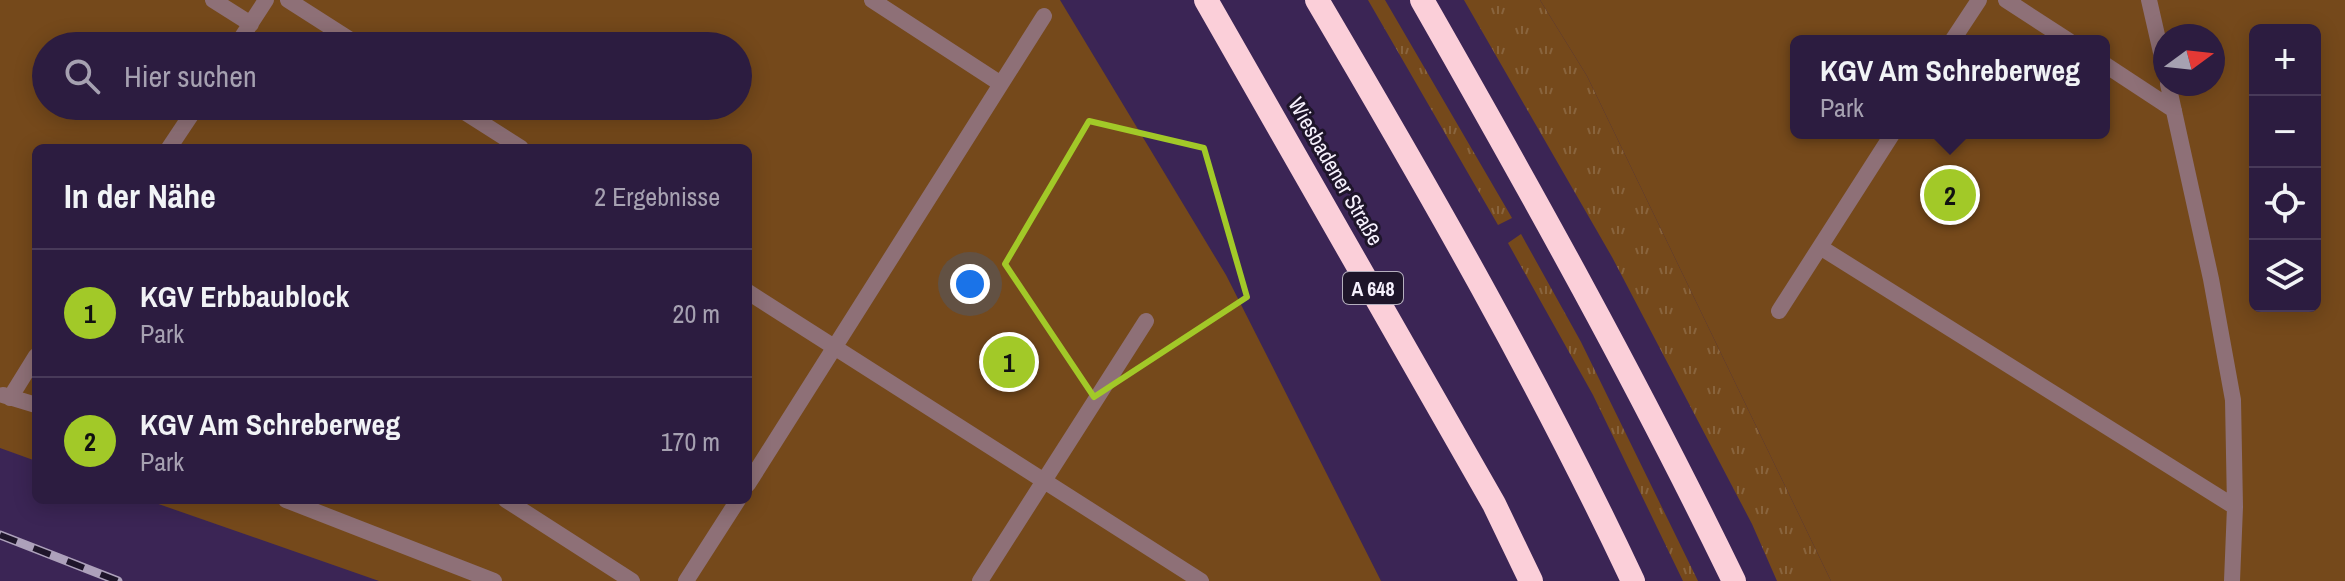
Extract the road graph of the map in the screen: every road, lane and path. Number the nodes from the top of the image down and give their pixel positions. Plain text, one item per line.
1 (213, 0) edge
2 (266, 0) edge
3 (288, 0) edge
4 (872, 0) edge
5 (1206, 0) edge
6 (1317, 0) edge
7 (1422, 0) edge
8 (1979, 0) edge
9 (2006, 0) edge
10 (2149, 0) edge
11 (1044, 16) dead end
12 (251, 24) junction
13 (2154, 24) edge
14 (246, 32) edge
15 (338, 32) edge
16 (1956, 35) edge
17 (2060, 35) edge
18 (2110, 68) edge
19 (1001, 84) junction
20 (2171, 96) edge
21 (2174, 110) junction
22 (188, 120) edge
23 (477, 120) edge
24 (1889, 139) edge
25 (172, 144) edge
26 (515, 144) edge
27 (1820, 247) junction
28 (752, 295) edge
29 (1779, 311) dead end
30 (1146, 321) dead end
31 (836, 348) junction
32 (32, 361) edge
33 (5, 396) edge
34 (32, 404) edge
35 (752, 478) edge
36 (1042, 479) junction
37 (296, 504) edge
38 (512, 504) edge
39 (735, 504) edge
40 (2235, 507) junction
41 (494, 581) edge
42 (632, 581) edge
43 (686, 581) edge
44 (980, 581) edge
45 (1201, 581) edge
46 (1531, 581) edge
47 (1633, 581) edge
48 (1734, 581) edge
49 (2232, 581) edge

1 - 12 lane
2 - 12 lane
3 - 15 lane
4 - 19 lane
5 - 46 highway, Wiesbadener Straße / A 648
6 - 47 highway
7 - 48 highway
8 - 16 lane
9 - 17 lane
10 - 13 lane
11 - 19 lane
12 - 14 lane
18 - 21 lane
19 - 31 lane
20 - 21 lane
21 - 40 lane
22 - 25 lane
23 - 26 lane
24 - 27 lane
27 - 29 lane
27 - 40 lane
28 - 31 lane
30 - 36 lane
31 - 35 lane
31 - 36 lane
32 - 33 lane
33 - 34 lane
36 - 44 lane
36 - 45 lane
37 - 41 lane
38 - 42 lane
39 - 43 lane
40 - 49 lane

